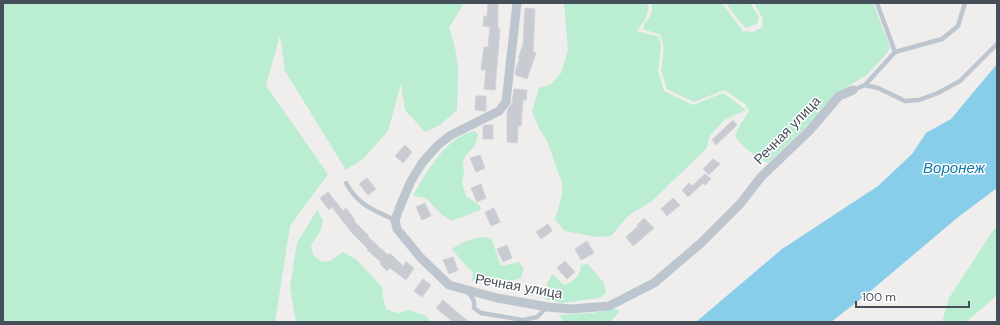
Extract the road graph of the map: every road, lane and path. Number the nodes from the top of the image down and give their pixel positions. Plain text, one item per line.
1 (516, 3) edge
2 (877, 3) edge
3 (965, 3) edge
4 (997, 44) edge
5 (895, 52) junction
6 (865, 85) junction
7 (853, 90) joint
8 (346, 182) dead end
9 (395, 220) junction
10 (468, 291) junction
11 (548, 307) junction

1 - 9 street
2 - 5 lane
3 - 5 lane
4 - 6 lane
5 - 6 lane
6 - 7 lane
7 - 11 street, Речная улица
8 - 9 lane
9 - 10 street, Речная улица
10 - 11 street, Речная улица
10 - 11 lane

